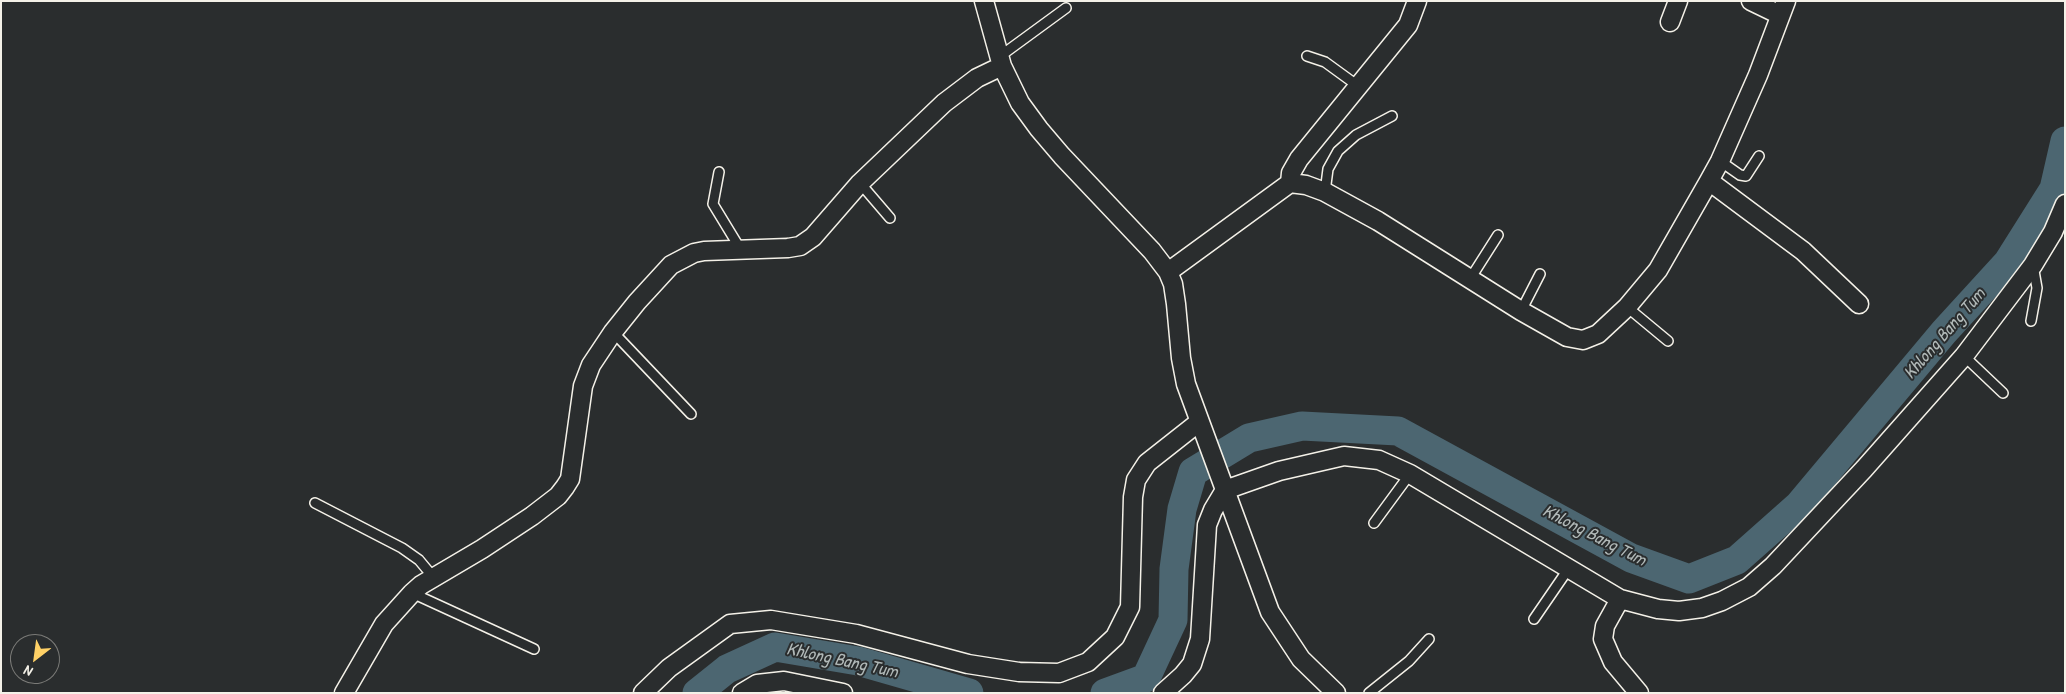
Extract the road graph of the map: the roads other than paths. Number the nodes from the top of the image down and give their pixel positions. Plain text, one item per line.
1 (984, 1) edge
2 (1417, 1) edge
3 (1678, 1) edge
4 (1751, 1) edge
5 (1066, 8) dead end
6 (1783, 8) edge
7 (1670, 22) dead end
8 (1307, 56) dead end
9 (1000, 62) junction
10 (1358, 86) junction
11 (1392, 116) dead end
12 (1759, 156) dead end
13 (1720, 161) junction
14 (719, 172) dead end
15 (1709, 182) junction
16 (860, 183) junction
17 (1290, 183) junction
18 (1324, 192) junction
19 (2065, 204) edge
20 (890, 218) dead end
21 (1498, 235) dead end
22 (741, 250) junction
23 (2033, 265) junction
24 (1168, 272) junction
25 (1540, 274) dead end
26 (1470, 279) junction
27 (1858, 304) dead end
28 (1627, 307) junction
29 (1521, 311) junction
30 (2031, 321) dead end
31 (613, 332) junction
32 (1668, 340) dead end
33 (1964, 356) junction
34 (2003, 393) dead end
35 (691, 414) dead end
36 (1201, 428) junction
37 (1410, 474) junction
38 (1224, 486) junction
39 (315, 504) dead end
40 (1374, 523) dead end
41 (1569, 568) junction
42 (434, 578) junction
43 (412, 592) junction
44 (1620, 599) junction
45 (1534, 619) dead end
46 (1429, 639) dead end
47 (534, 649) dead end
48 (344, 693) edge
49 (643, 693) edge
50 (742, 693) edge
51 (843, 693) edge
52 (1163, 693) edge
53 (1336, 693) edge
54 (1369, 693) edge
55 (1639, 693) edge

1 - 9 street
2 - 10 street
3 - 7 street
4 - 6 street
5 - 9 lane
6 - 13 street
8 - 10 lane
9 - 16 street
9 - 24 street
10 - 17 street
11 - 18 lane
12 - 13 lane
13 - 15 street
14 - 22 lane
15 - 27 street
15 - 28 street
16 - 20 lane
16 - 22 street
17 - 18 street
17 - 24 street
18 - 26 street
19 - 23 street
21 - 26 lane
22 - 31 street
23 - 30 lane
23 - 33 street
24 - 36 street
25 - 29 lane
26 - 29 street
28 - 29 street
28 - 32 lane
31 - 35 lane
31 - 42 street
33 - 34 lane
33 - 44 street
36 - 38 street
36 - 49 street
37 - 38 street
37 - 40 lane
37 - 41 street
38 - 52 street
38 - 53 street
39 - 42 lane
41 - 44 street
41 - 45 lane
42 - 43 street
43 - 47 lane
43 - 48 street
44 - 55 street
46 - 54 lane
50 - 51 street

